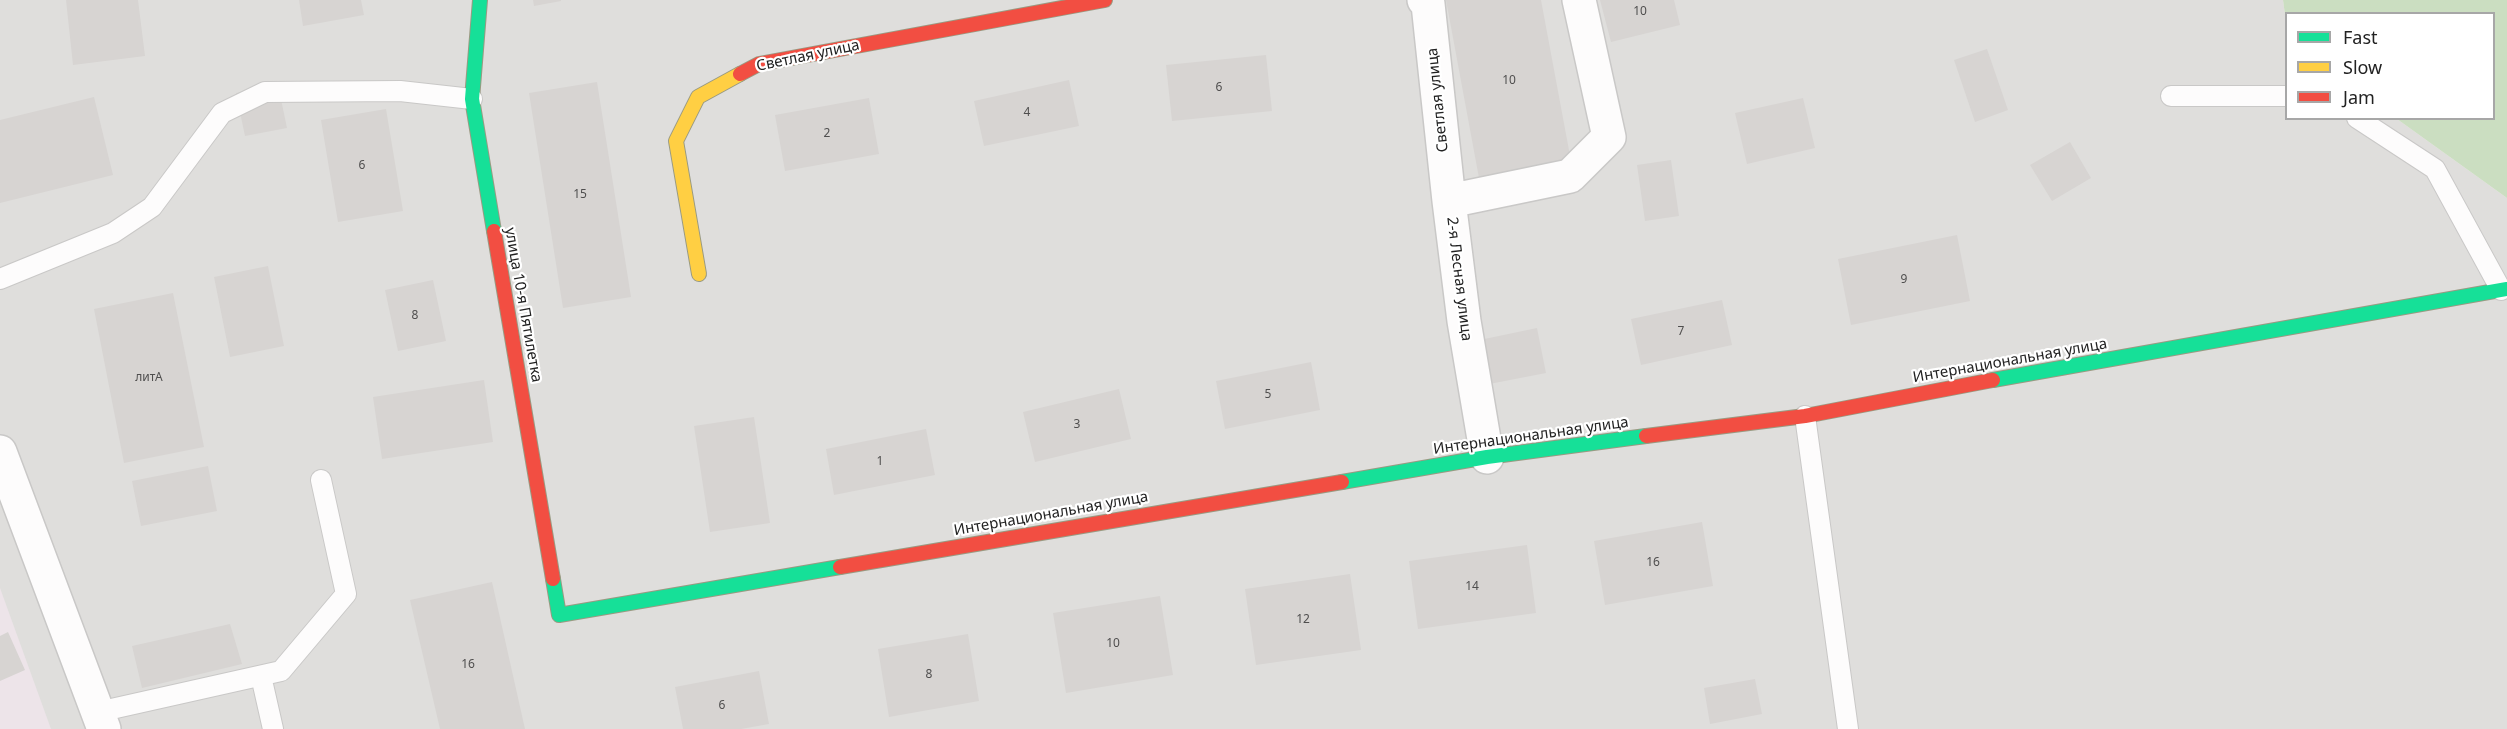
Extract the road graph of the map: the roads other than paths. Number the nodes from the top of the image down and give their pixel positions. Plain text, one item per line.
1 (480, 0) edge
2 (1105, 0) edge
3 (1424, 0) edge
4 (1579, 0) edge
5 (2171, 96) dead end
6 (2285, 96) edge
7 (472, 99) junction
8 (2360, 120) edge
9 (1449, 201) junction
10 (699, 274) dead end
11 (0, 279) edge
12 (2504, 289) edge
13 (1804, 416) junction
14 (0, 452) edge
15 (1487, 457) junction
16 (321, 480) dead end
17 (560, 615) joint
18 (261, 676) junction
19 (101, 720) edge
20 (273, 729) edge
21 (1848, 729) edge

1 - 7 street, улица 10-я Пятилетка
2 - 10 street, Светлая улица
3 - 9 street, Светлая улица
4 - 9 street, 2-я Лесная улица
5 - 6 lane
7 - 11 lane
7 - 17 street, улица 10-я Пятилетка
8 - 12 lane
9 - 15 street, 2-я Лесная улица
12 - 13 street, Интернациональная улица
13 - 15 street, Интернациональная улица
13 - 21 lane
14 - 19 street
15 - 17 street, Интернациональная улица
16 - 18 lane
18 - 19 lane
18 - 20 lane

